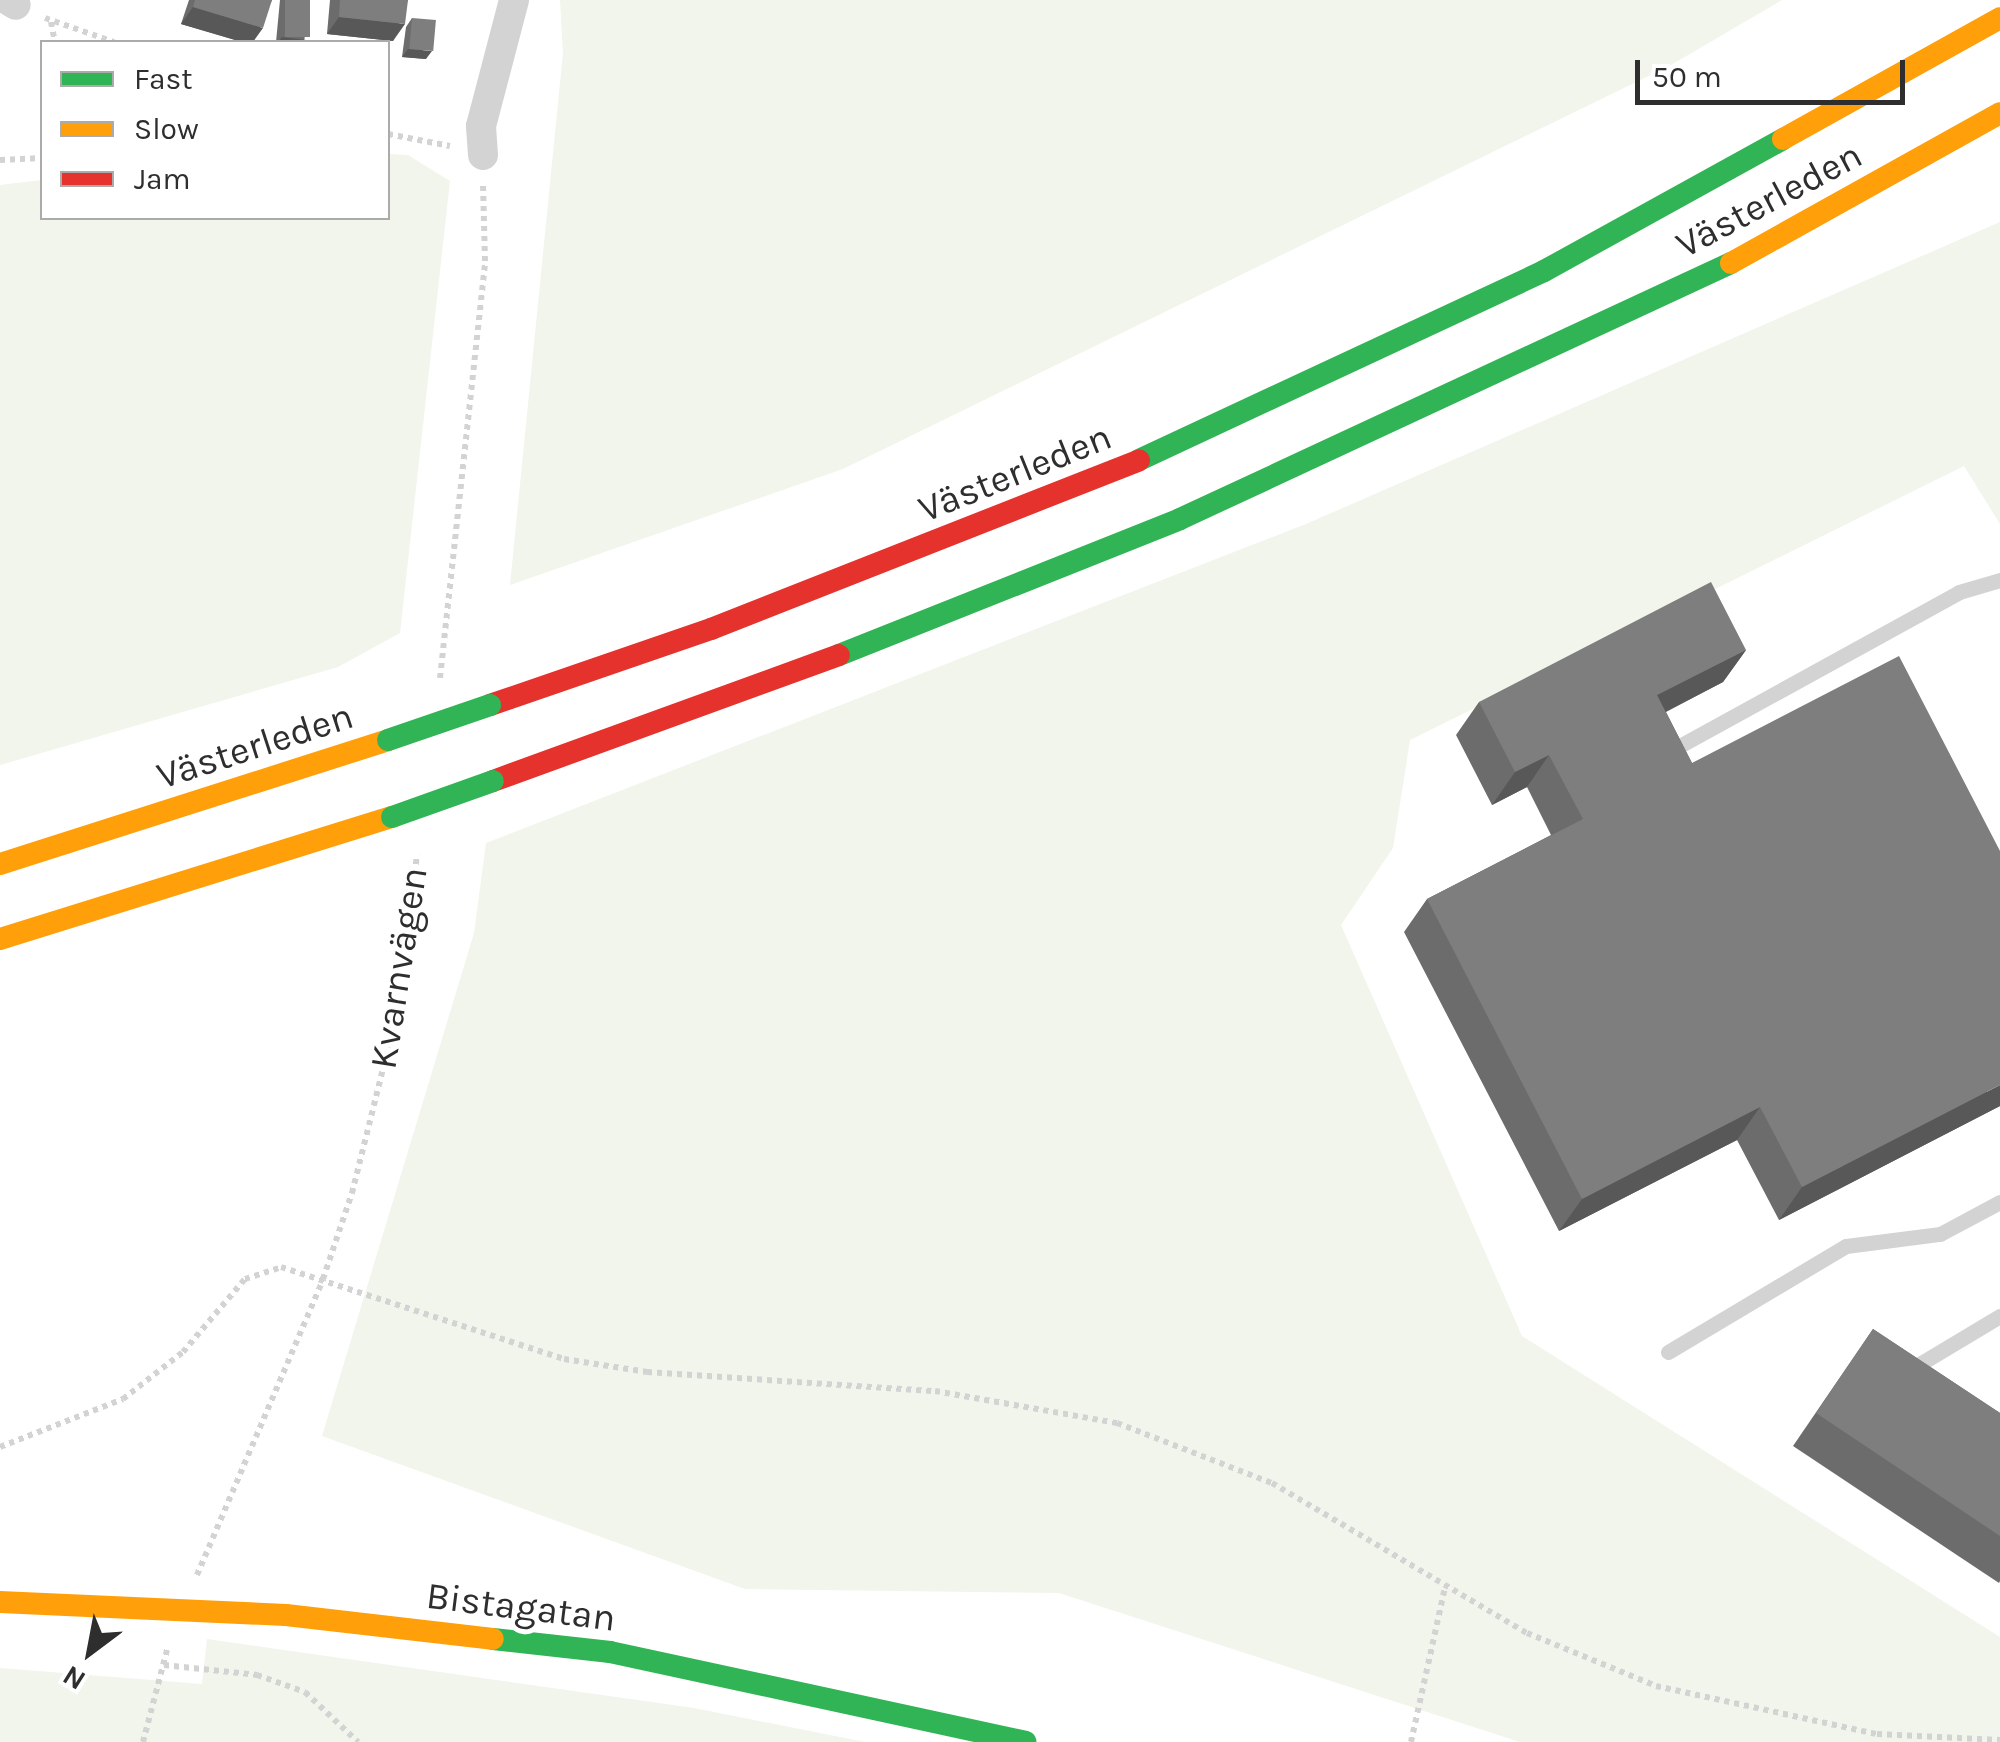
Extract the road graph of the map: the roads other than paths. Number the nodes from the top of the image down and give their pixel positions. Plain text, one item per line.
1 (514, 0) edge
2 (2000, 18) edge
3 (2000, 113) edge
4 (483, 155) road end
5 (2000, 580) edge
6 (1674, 749) edge
7 (0, 864) edge
8 (0, 938) edge
9 (2000, 1202) edge
10 (2000, 1316) edge
11 (1668, 1352) dead end
12 (1908, 1370) edge
13 (0, 1602) edge
14 (1026, 1742) edge

1 - 4 street
2 - 7 main road, Västerleden, bridge
3 - 8 main road, Västerleden, bridge
5 - 6 lane
9 - 11 lane
10 - 12 lane
13 - 14 main road, Bistagatan

